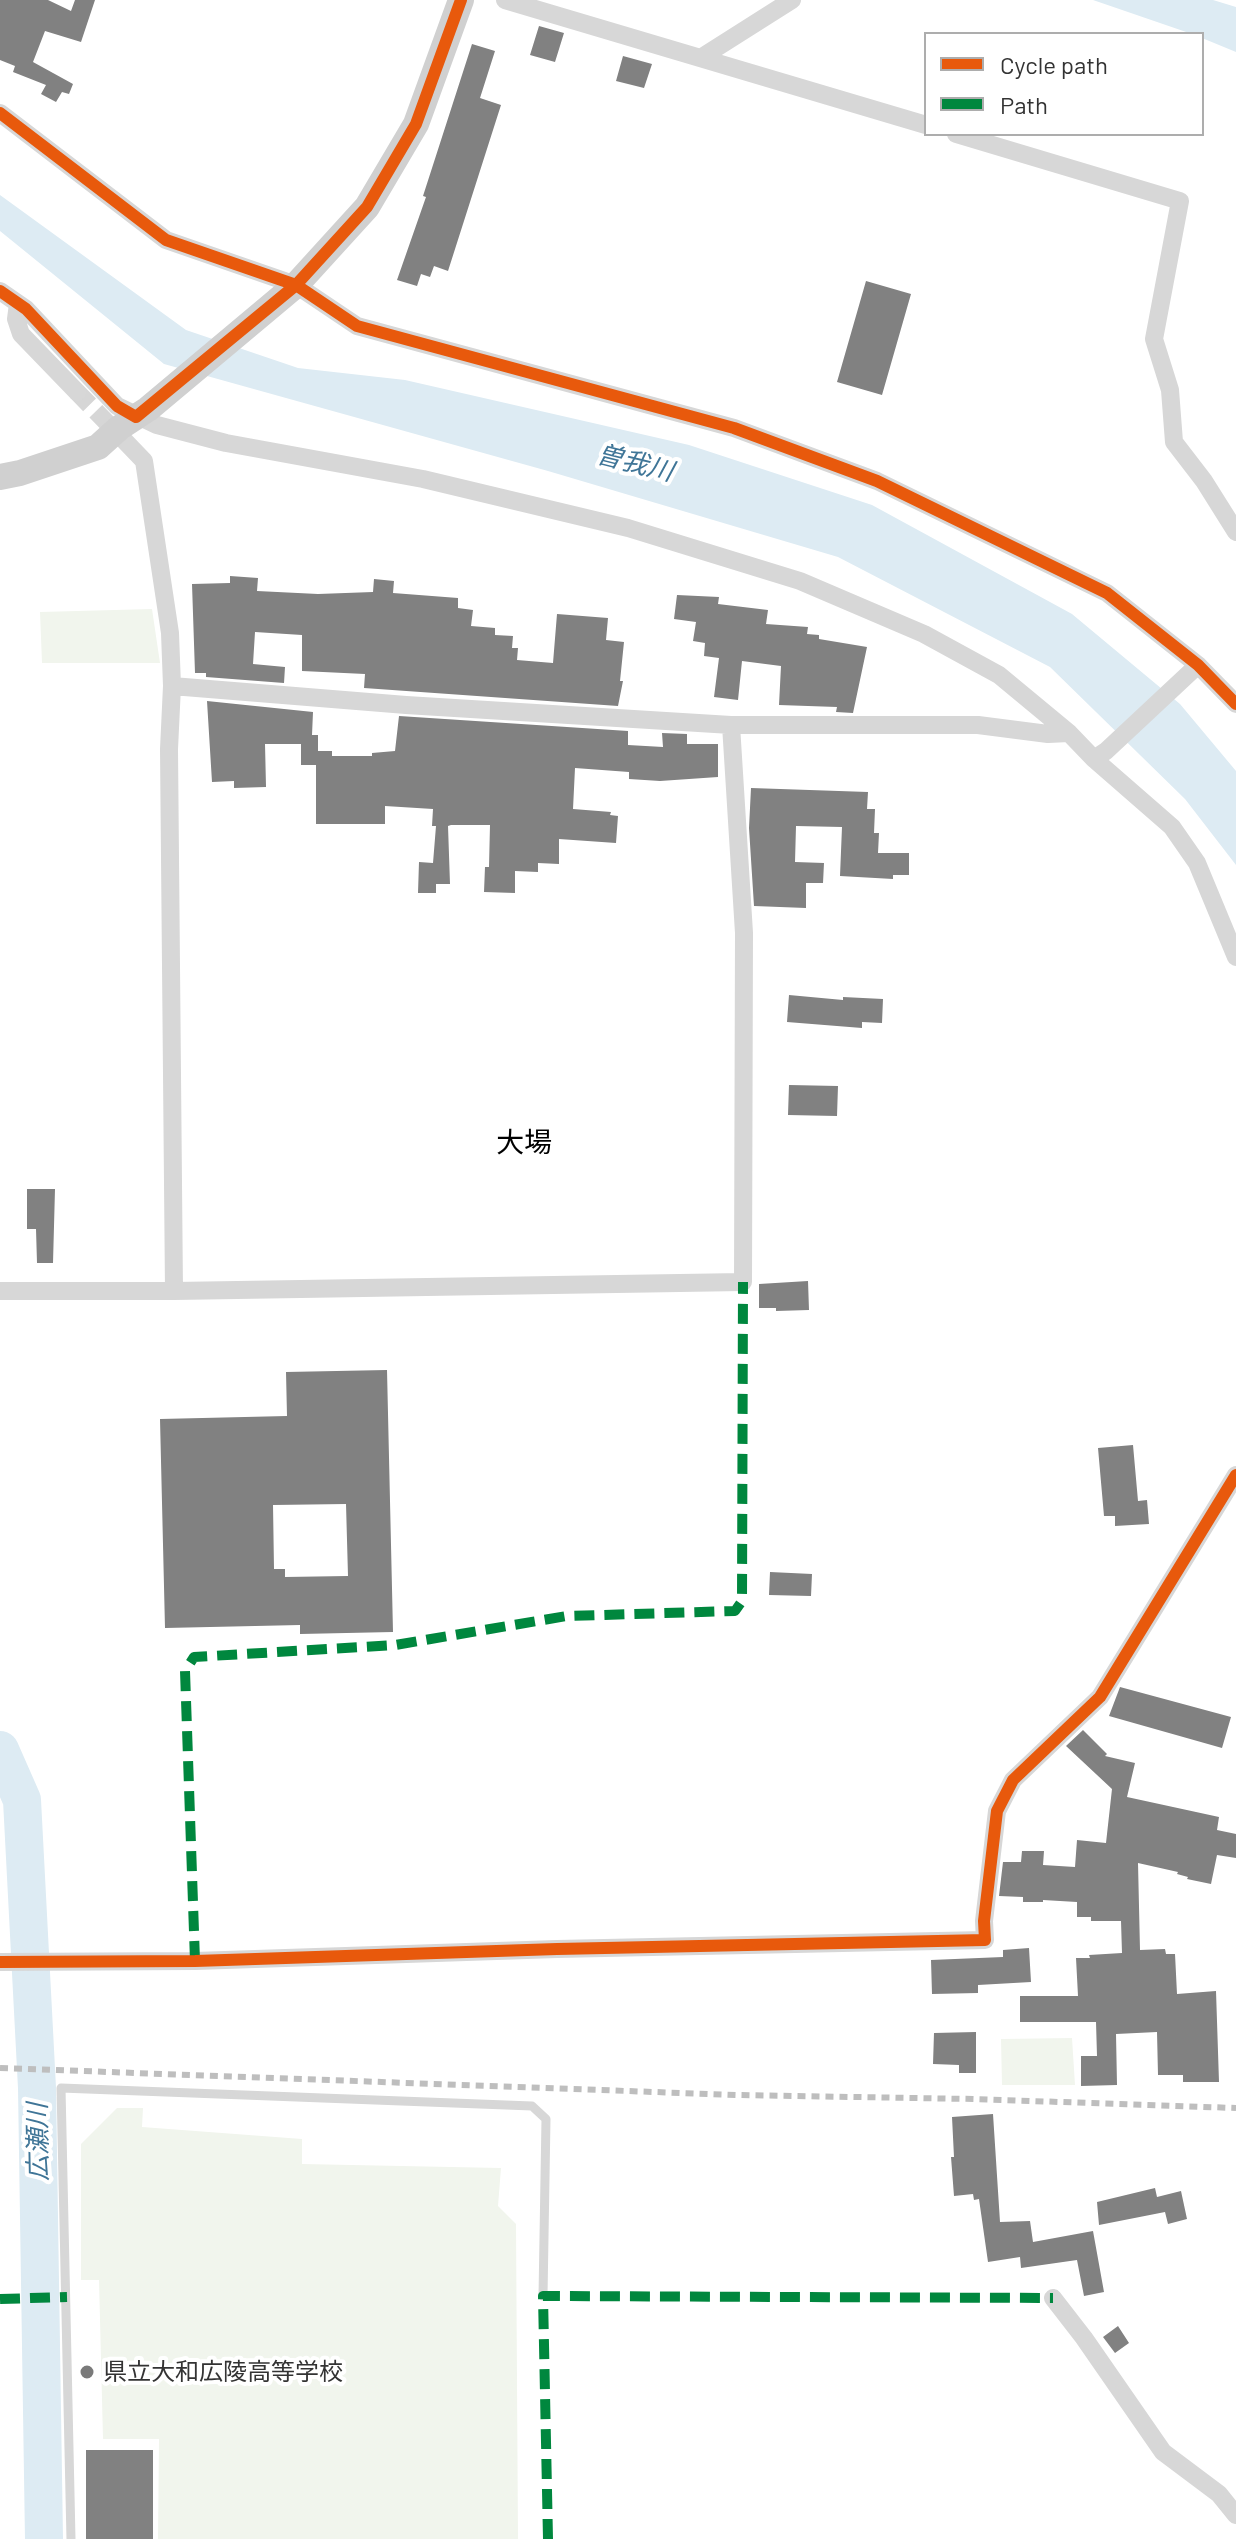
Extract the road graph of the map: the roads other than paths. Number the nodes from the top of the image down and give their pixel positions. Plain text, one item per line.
1 (461, 0) edge
2 (505, 0) edge
3 (792, 0) edge
4 (702, 57) junction
5 (0, 113) edge
6 (924, 124) edge
7 (963, 136) edge
8 (296, 285) junction
9 (0, 291) edge
10 (18, 304) junction
11 (77, 392) tunnel mouth
12 (135, 421) junction
13 (0, 477) edge
14 (1236, 532) edge
15 (1198, 665) junction
16 (1236, 683) edge
17 (172, 686) junction
18 (1236, 704) edge
19 (731, 725) junction
20 (1069, 733) junction
21 (1100, 755) junction
22 (1236, 957) edge
23 (0, 1291) edge
24 (174, 1291) junction
25 (1236, 1475) edge
26 (7, 1962) edge
27 (543, 2296) dead end
28 (1053, 2298) dead end
29 (1236, 2515) edge
30 (71, 2539) edge

1 - 8 main road
2 - 4 street
3 - 4 street
4 - 6 street
5 - 8 street
7 - 14 street
8 - 12 main road
8 - 15 street
9 - 10 street
10 - 11 street
10 - 12 street
12 - 13 main road
12 - 17 street
12 - 20 street
15 - 16 street
15 - 18 street
15 - 21 street
17 - 19 street
17 - 24 street
19 - 20 street
19 - 24 street
20 - 21 street
21 - 22 street
23 - 24 street
25 - 26 street
27 - 30 lane
28 - 29 street

